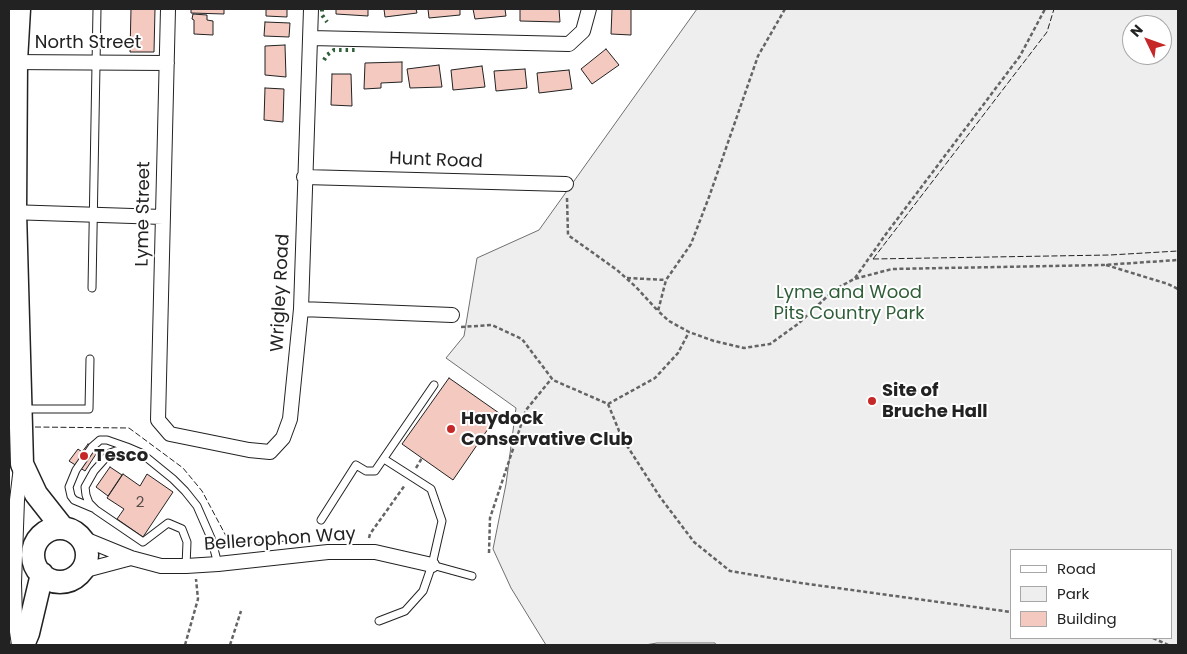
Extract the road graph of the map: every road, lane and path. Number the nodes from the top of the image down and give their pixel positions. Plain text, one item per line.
1 (19, 9) edge
2 (97, 9) edge
3 (168, 9) edge
4 (311, 9) edge
5 (590, 9) edge
6 (783, 9) edge
7 (1045, 9) edge
8 (311, 38) junction
9 (12, 62) edge
10 (96, 62) junction
11 (167, 63) junction
12 (304, 176) junction
13 (566, 184) joint
14 (12, 212) edge
15 (93, 215) junction
16 (163, 217) junction
17 (1178, 260) edge
18 (1103, 265) junction
19 (626, 278) junction
20 (854, 279) junction
21 (666, 280) junction
22 (92, 288) dead end
23 (1178, 289) edge
24 (13, 309) edge
25 (301, 309) junction
26 (658, 312) junction
27 (452, 315) joint
28 (689, 332) junction
29 (90, 359) dead end
30 (552, 378) junction
31 (434, 385) dead end
32 (608, 404) junction
33 (20, 409) junction
34 (158, 420) joint
35 (127, 447) junction
36 (422, 458) dead end
37 (384, 459) junction
38 (22, 464) junction
39 (410, 477) junction
40 (36, 494) junction
41 (96, 510) junction
42 (321, 520) dead end
43 (62, 527) junction
44 (39, 537) junction
45 (82, 538) junction
46 (366, 552) junction
47 (489, 553) dead end
48 (131, 558) junction
49 (218, 564) junction
50 (432, 565) junction
51 (190, 566) junction
52 (42, 574) junction
53 (74, 576) junction
54 (472, 576) dead end
55 (241, 610) dead end
56 (1010, 612) edge
57 (379, 621) dead end
58 (1155, 639) edge
59 (23, 641) edge
60 (185, 645) edge
61 (230, 645) edge
62 (1168, 645) edge

1 - 9 main road
2 - 10 lane
3 - 11 street, Lyme Street
4 - 8 street, Wrigley Road
5 - 8 street
6 - 21 path
7 - 20 path
8 - 12 street, Wrigley Road
9 - 10 street, North Street
9 - 14 main road
10 - 11 street, North Street
10 - 15 lane
11 - 16 street, Lyme Street
12 - 13 street, Hunt Road
12 - 25 street, Wrigley Road
13 - 19 path
14 - 15 street
14 - 24 main road
15 - 16 street
15 - 22 lane
16 - 34 street, Lyme Street
17 - 18 path
18 - 20 path
18 - 23 path
19 - 21 path
19 - 26 path
20 - 28 path
21 - 26 path
24 - 33 main road
25 - 27 street
25 - 34 street, Wrigley Road
26 - 28 path
27 - 30 path
28 - 32 path
29 - 33 lane
30 - 32 path
30 - 47 path
31 - 37 lane
32 - 56 path
33 - 38 main road
35 - 41 lane
35 - 41 lane
35 - 49 lane
36 - 39 path
37 - 39 lane
37 - 42 lane
38 - 40 main road
38 - 59 street
39 - 46 path
39 - 50 lane
40 - 43 main road
40 - 44 main road
41 - 51 lane
43 - 44 main road
43 - 45 main road
44 - 52 main road
45 - 48 street, Bellerophon Way
45 - 53 main road
46 - 49 street, Bellerophon Way
46 - 50 street, Bellerophon Way
48 - 51 street, Bellerophon Way
48 - 53 street, Bellerophon Way
49 - 51 street, Bellerophon Way
50 - 54 lane
50 - 57 lane
51 - 60 path
52 - 53 main road
52 - 59 main road
53 - 59 main road
55 - 61 path
58 - 62 path

